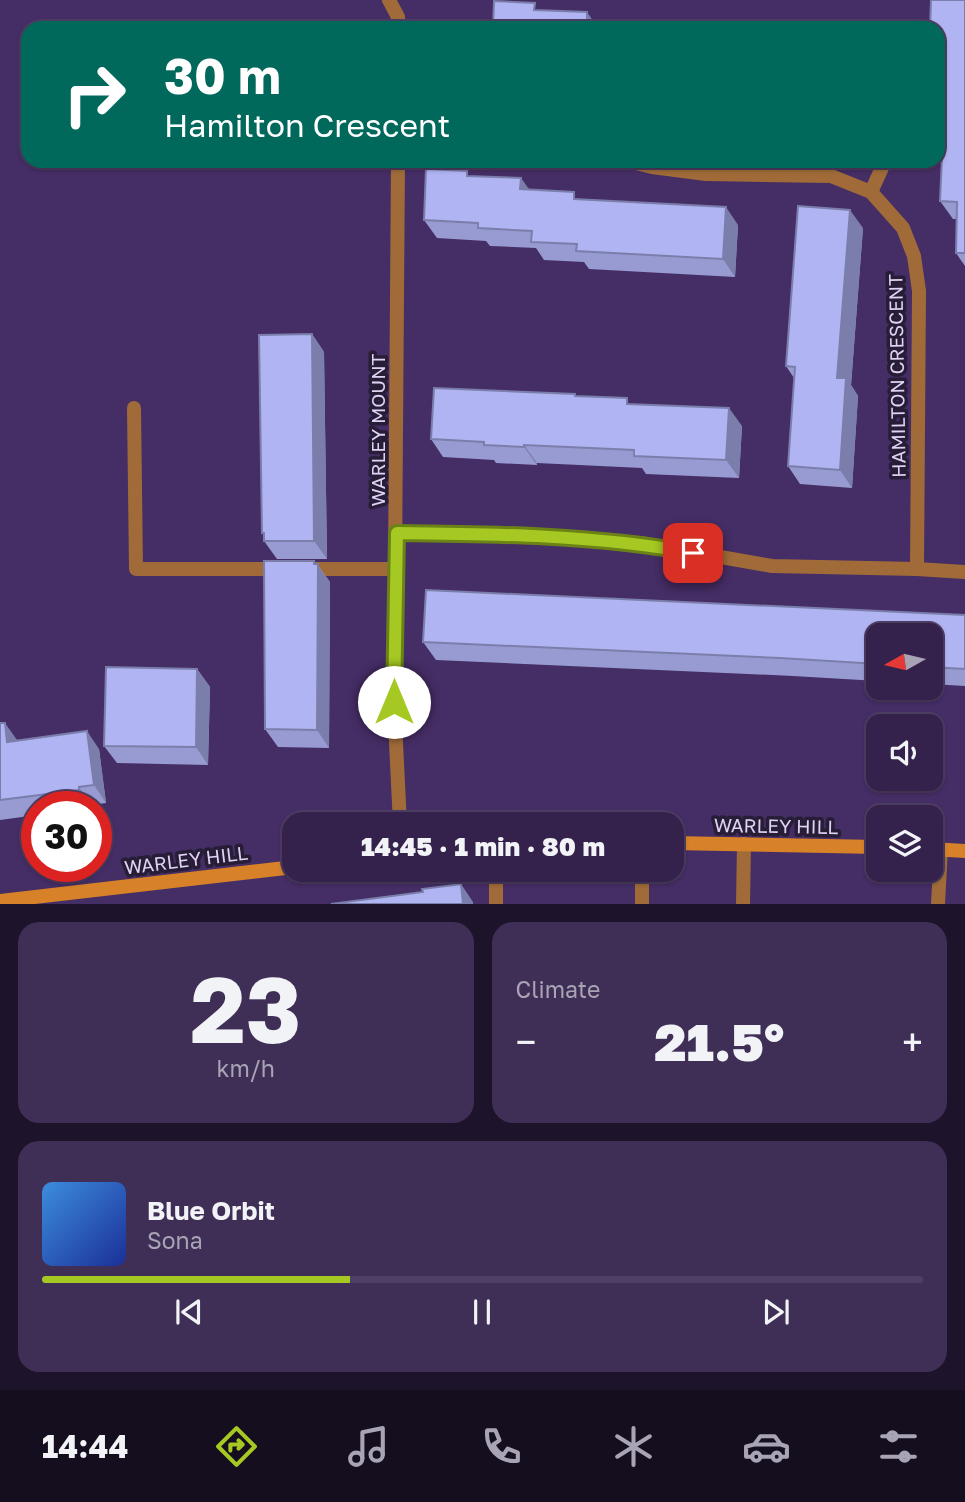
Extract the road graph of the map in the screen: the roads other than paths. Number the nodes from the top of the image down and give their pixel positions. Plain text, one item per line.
1 (388, 0) edge
2 (398, 21) edge
3 (398, 168) edge
4 (660, 168) edge
5 (882, 168) edge
6 (871, 192) junction
7 (134, 408) dead end
8 (397, 533) junction
9 (395, 569) junction
10 (917, 569) junction
11 (965, 572) edge
12 (399, 812) edge
13 (684, 843) edge
14 (744, 844) junction
15 (866, 847) edge
16 (943, 849) edge
17 (965, 851) edge
18 (282, 868) edge
19 (496, 882) edge
20 (642, 882) edge
21 (937, 882) edge
22 (0, 901) edge
23 (496, 904) edge
24 (642, 904) edge
25 (743, 904) edge
26 (938, 904) edge

1 - 2 street
3 - 8 street, WARLEY MOUNT
4 - 6 street, HAMILTON CRESCENT
5 - 6 street
6 - 10 street, HAMILTON CRESCENT
7 - 9 street
8 - 9 street, WARLEY MOUNT
8 - 10 street
9 - 12 street, WARLEY MOUNT
10 - 11 street
13 - 14 main road, WARLEY HILL
14 - 15 main road, WARLEY HILL
14 - 25 street
16 - 17 main road
18 - 22 main road, WARLEY HILL
19 - 23 street
20 - 24 street
21 - 26 street

